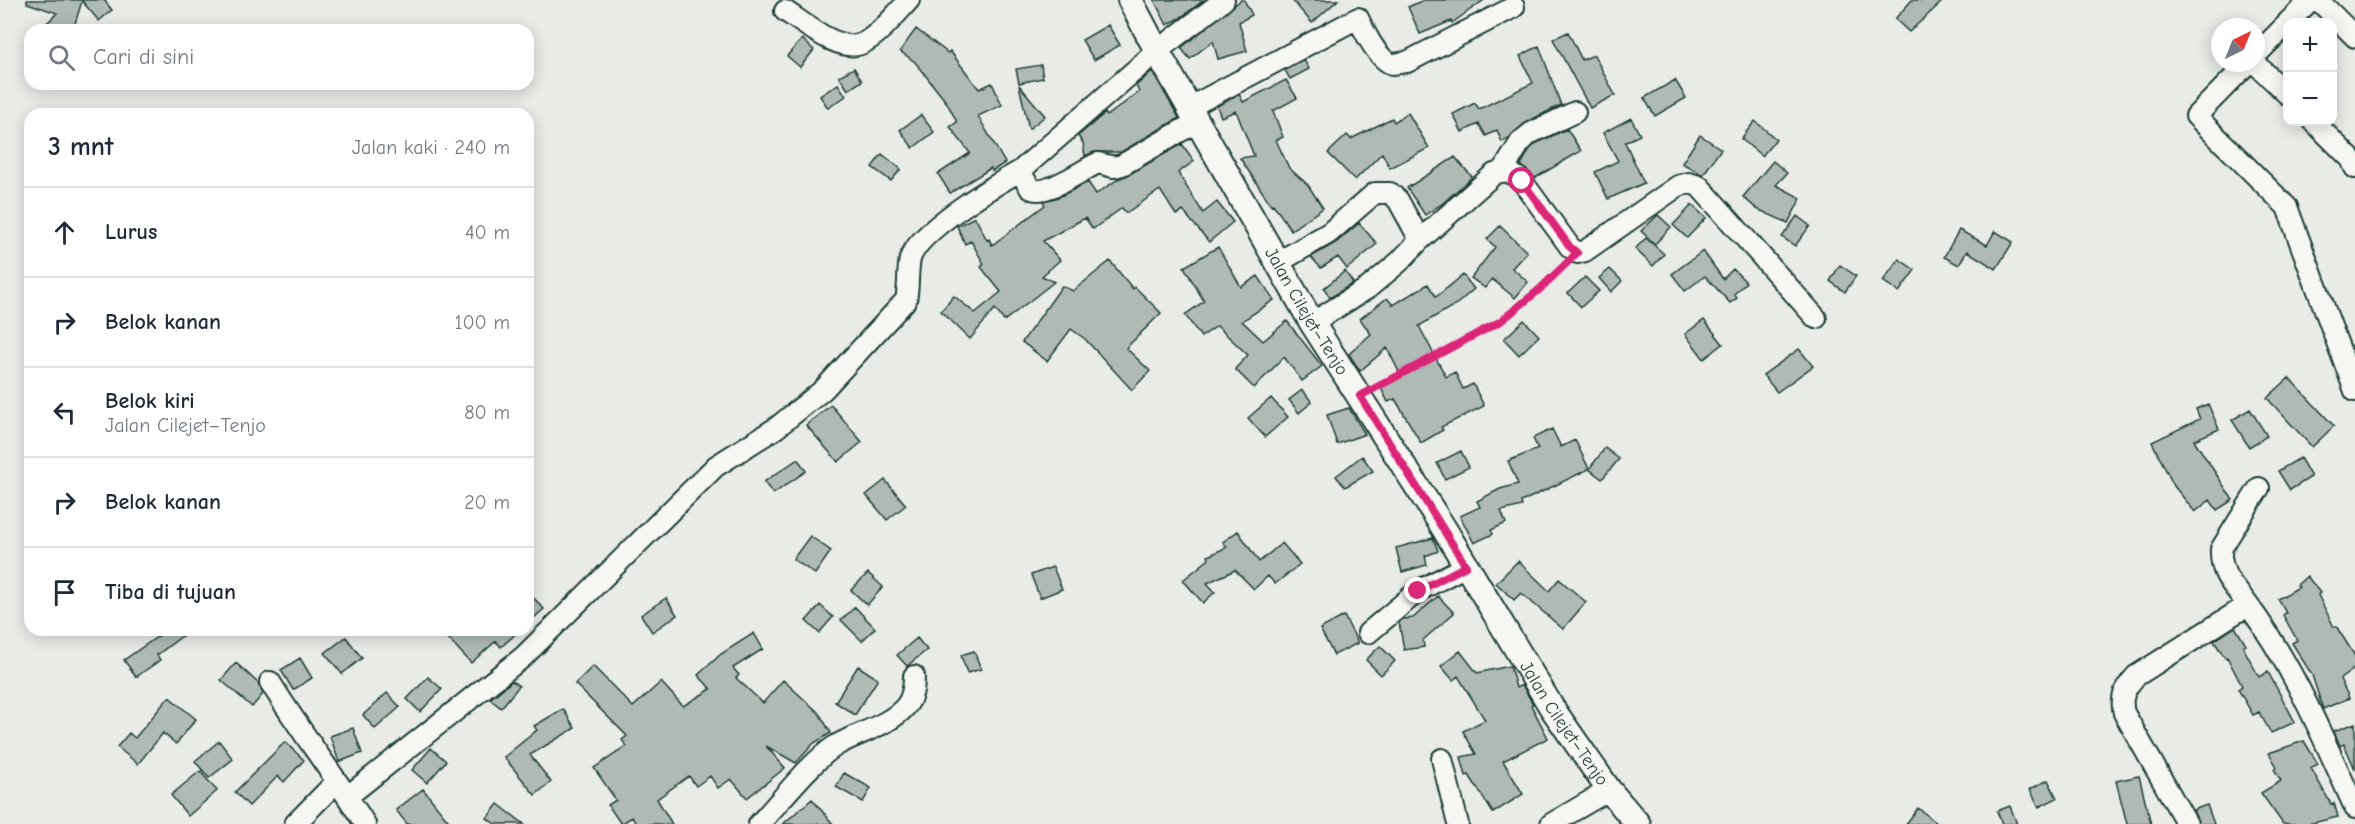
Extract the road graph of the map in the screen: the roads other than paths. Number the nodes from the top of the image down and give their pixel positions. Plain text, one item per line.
1 (909, 0) edge
2 (1130, 0) edge
3 (1224, 0) edge
4 (2311, 0) edge
5 (2318, 0) edge
6 (1514, 7) dead end
7 (1359, 9) edge
8 (785, 11) dead end
9 (2293, 18) edge
10 (2283, 28) edge
11 (2355, 36) edge
12 (2265, 46) edge
13 (1157, 51) junction
14 (2239, 72) edge
15 (2264, 72) edge
16 (2283, 90) edge
17 (1575, 112) dead end
18 (1194, 114) junction
19 (2318, 126) edge
20 (2355, 168) edge
21 (1020, 171) junction
22 (1503, 171) junction
23 (1420, 240) junction
24 (1277, 263) junction
25 (1816, 318) dead end
26 (1312, 323) junction
27 (2355, 391) edge
28 (2259, 488) dead end
29 (1466, 566) junction
30 (2248, 605) junction
31 (1368, 633) dead end
32 (914, 676) dead end
33 (270, 682) dead end
34 (1442, 759) dead end
35 (342, 789) junction
36 (1609, 790) junction
37 (2355, 808) edge
38 (295, 824) edge
39 (365, 824) edge
40 (759, 824) edge
41 (1458, 824) edge
42 (1551, 824) edge
43 (1638, 824) edge
44 (2187, 824) edge

1 - 8 street
2 - 13 main road, Jalan Cilejet–Tenjo
3 - 13 street
4 - 9 street
5 - 11 street
6 - 7 street
7 - 18 street
10 - 12 street
13 - 18 main road, Jalan Cilejet–Tenjo
13 - 21 street
14 - 27 street
15 - 16 street
17 - 22 street
18 - 21 street
18 - 24 main road, Jalan Cilejet–Tenjo
19 - 20 street
21 - 35 street
22 - 23 street
22 - 25 street
23 - 24 street
23 - 26 street
24 - 26 main road, Jalan Cilejet–Tenjo
26 - 29 main road, Jalan Cilejet–Tenjo
28 - 30 street
29 - 31 street
29 - 36 main road, Jalan Cilejet–Tenjo
30 - 37 street
30 - 44 street
32 - 40 street
33 - 35 street
34 - 41 street
35 - 38 street
35 - 39 street
36 - 42 street
36 - 43 main road, Jalan Cilejet–Tenjo

